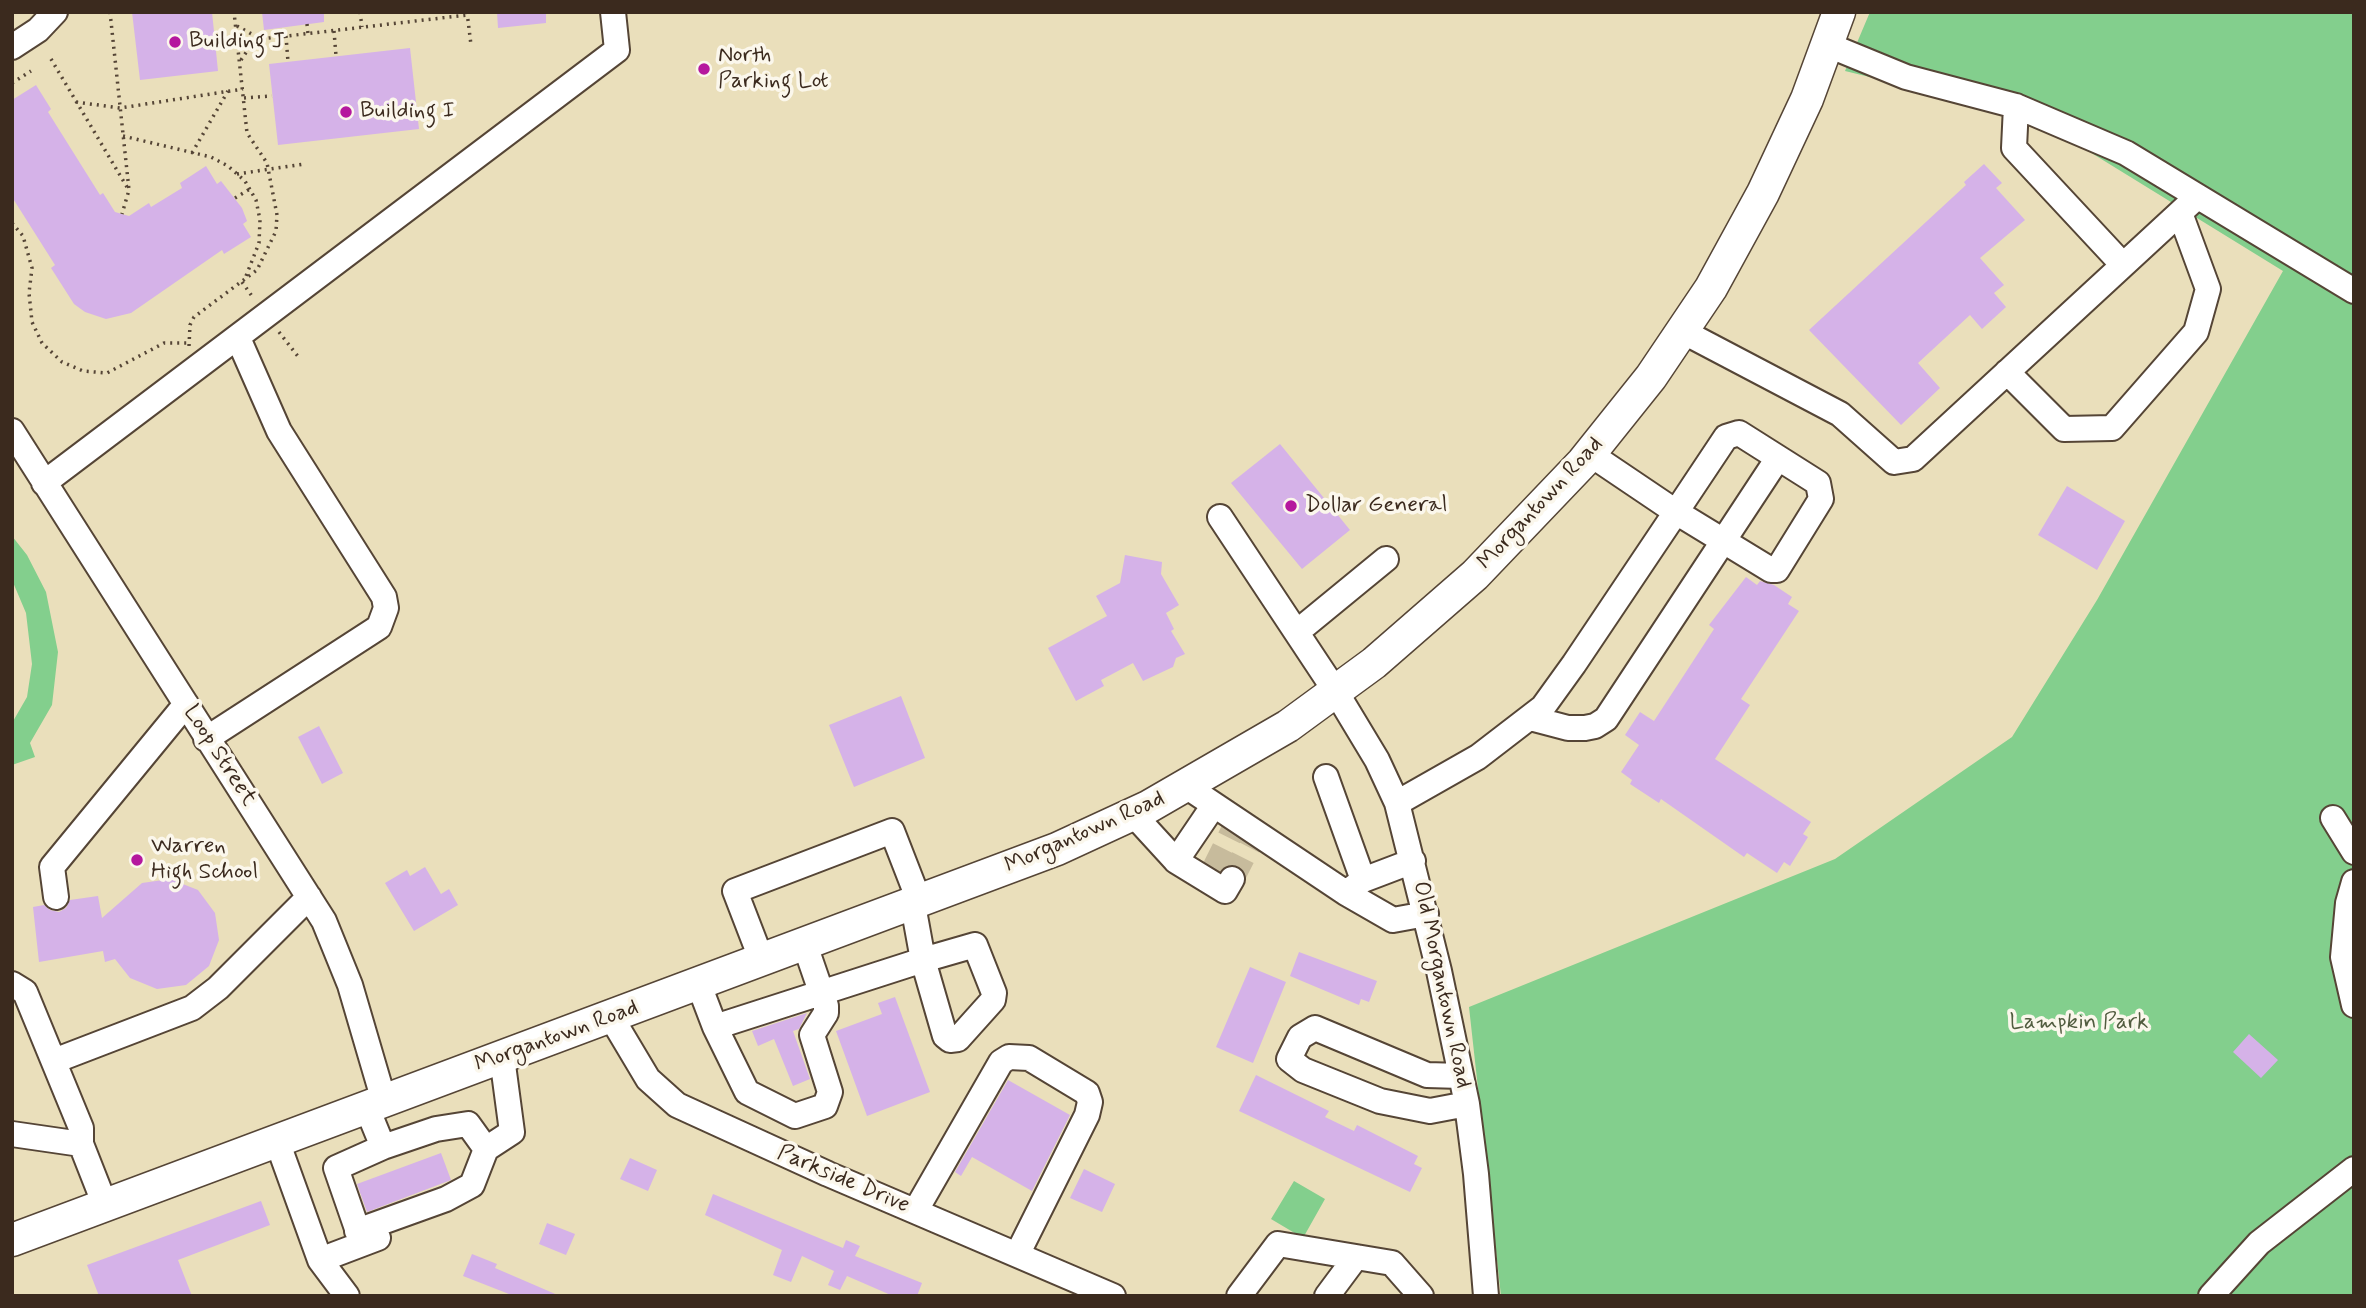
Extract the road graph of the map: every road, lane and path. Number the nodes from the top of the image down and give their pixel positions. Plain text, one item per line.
1 (55, 12) edge
2 (110, 12) edge
3 (234, 12) edge
4 (360, 12) edge
5 (412, 12) edge
6 (613, 12) edge
7 (1839, 12) edge
8 (467, 14) edge
9 (413, 21) junction
10 (307, 24) dead end
11 (236, 25) junction
12 (362, 27) junction
13 (334, 31) junction
14 (307, 34) junction
15 (286, 36) junction
16 (261, 39) junction
17 (471, 45) dead end
18 (1828, 45) junction
19 (12, 47) edge
20 (336, 56) dead end
21 (51, 59) dead end
22 (288, 62) dead end
23 (240, 64) junction
24 (31, 71) dead end
25 (12, 83) edge
26 (243, 89) junction
27 (228, 91) junction
28 (272, 96) dead end
29 (244, 98) junction
30 (76, 102) junction
31 (2016, 106) junction
32 (120, 108) junction
33 (123, 136) junction
34 (192, 153) junction
35 (304, 164) dead end
36 (268, 169) junction
37 (237, 174) junction
38 (129, 190) junction
39 (250, 190) junction
40 (235, 198) dead end
41 (2188, 205) junction
42 (122, 214) dead end
43 (12, 223) edge
44 (2123, 265) junction
45 (242, 282) junction
46 (2354, 291) edge
47 (259, 306) dead end
48 (274, 325) dead end
49 (1682, 331) junction
50 (238, 338) junction
51 (188, 343) junction
52 (193, 354) dead end
53 (300, 359) dead end
54 (2007, 372) junction
55 (12, 431) edge
56 (1590, 454) junction
57 (1778, 458) junction
58 (44, 483) junction
59 (1676, 512) junction
60 (1220, 517) dead end
61 (1723, 541) junction
62 (1386, 559) dead end
63 (1297, 632) junction
64 (1336, 692) junction
65 (186, 704) junction
66 (1530, 718) junction
67 (206, 739) junction
68 (1326, 777) dead end
69 (1185, 786) junction
70 (1397, 803) junction
71 (1214, 804) junction
72 (1133, 814) junction
73 (2333, 818) dead end
74 (2354, 852) edge
75 (1176, 861) junction
76 (1413, 861) junction
77 (1217, 877) dead end
78 (2354, 883) edge
79 (1354, 887) junction
80 (56, 897) dead end
81 (309, 897) junction
82 (916, 904) junction
83 (1426, 914) junction
84 (805, 945) junction
85 (762, 961) junction
86 (12, 984) edge
87 (699, 985) junction
88 (822, 993) junction
89 (2354, 1005) edge
90 (611, 1017) junction
91 (715, 1027) junction
92 (502, 1058) junction
93 (54, 1061) junction
94 (1461, 1076) junction
95 (376, 1104) junction
96 (1467, 1104) junction
97 (795, 1116) junction
98 (12, 1134) edge
99 (277, 1141) junction
100 (81, 1144) junction
101 (383, 1147) junction
102 (486, 1149) junction
103 (776, 1152) junction
104 (2354, 1169) edge
105 (105, 1205) junction
106 (916, 1210) junction
107 (360, 1237) junction
108 (12, 1240) edge
109 (1018, 1253) junction
110 (1356, 1256) junction
111 (320, 1260) junction
112 (347, 1296) edge
113 (1113, 1296) edge
114 (1240, 1296) edge
115 (1327, 1296) edge
116 (1421, 1296) edge
117 (1486, 1296) edge
118 (2211, 1296) edge

1 - 19 street
2 - 32 path
3 - 11 path
4 - 12 path
5 - 9 path
6 - 50 street
7 - 18 main road, Morgantown Road
8 - 9 path
8 - 17 path
9 - 12 path
10 - 14 path
11 - 16 path
11 - 23 path
12 - 13 path
13 - 14 path
13 - 20 path
14 - 15 path
15 - 16 path
15 - 22 path
16 - 23 path
18 - 31 street
18 - 49 main road, Morgantown Road
21 - 30 path
23 - 26 path
24 - 25 path
26 - 27 path
26 - 29 path
27 - 32 path
27 - 34 path
28 - 29 path
29 - 36 path
30 - 32 path
30 - 38 path
31 - 41 street
31 - 44 street
32 - 33 path
33 - 34 path
33 - 38 path
34 - 37 path
35 - 36 path
36 - 37 path
36 - 45 path
37 - 39 path
38 - 42 path
39 - 40 path
39 - 45 path
41 - 44 street
41 - 46 street
41 - 54 street
43 - 51 path
44 - 54 street
45 - 47 path
45 - 51 path
48 - 53 path
49 - 54 street
49 - 56 main road, Morgantown Road
50 - 58 street
50 - 67 street
51 - 52 path
55 - 58 street, Loop Street
56 - 59 street
56 - 64 main road, Morgantown Road
57 - 59 street
57 - 61 street
57 - 61 street
58 - 65 street, Loop Street
59 - 61 street
59 - 66 street
60 - 63 street, Old Morgantown Road
61 - 66 street
62 - 63 street
63 - 64 street, Old Morgantown Road
64 - 69 main road, Morgantown Road
64 - 70 street, Old Morgantown Road
65 - 67 street, Loop Street
65 - 80 street
66 - 70 street
67 - 81 street, Loop Street
68 - 79 street
69 - 71 street
69 - 72 main road, Morgantown Road
70 - 76 street, Old Morgantown Road
71 - 75 street
71 - 79 street
72 - 75 street
72 - 82 main road, Morgantown Road
73 - 74 street
75 - 77 street
76 - 79 street
76 - 83 street, Old Morgantown Road
78 - 89 street
79 - 83 street
81 - 93 street
81 - 95 street, Loop Street
82 - 84 main road, Morgantown Road
82 - 85 street
82 - 88 street
83 - 94 street, Old Morgantown Road
84 - 85 main road, Morgantown Road
84 - 88 street
85 - 87 main road, Morgantown Road
86 - 93 street
87 - 90 main road, Morgantown Road
87 - 91 street
88 - 91 street
88 - 97 street
90 - 92 main road, Morgantown Road
90 - 103 street, Parkside Drive
91 - 97 street
92 - 95 main road, Morgantown Road
92 - 102 street
93 - 100 street
94 - 96 street, Old Morgantown Road
94 - 96 street
95 - 99 main road, Morgantown Road
95 - 101 street, Loop Street
96 - 117 street, Old Morgantown Road
97 - 103 street
98 - 100 street
99 - 105 main road, Morgantown Road
99 - 111 street
100 - 105 street
101 - 102 street
101 - 107 street
102 - 107 street
103 - 106 street, Parkside Drive
104 - 118 street
105 - 108 main road, Morgantown Road
106 - 109 street, Parkside Drive
106 - 109 street
107 - 111 street
109 - 113 street, Parkside Drive
110 - 114 street
110 - 115 street
110 - 116 street
111 - 112 street

